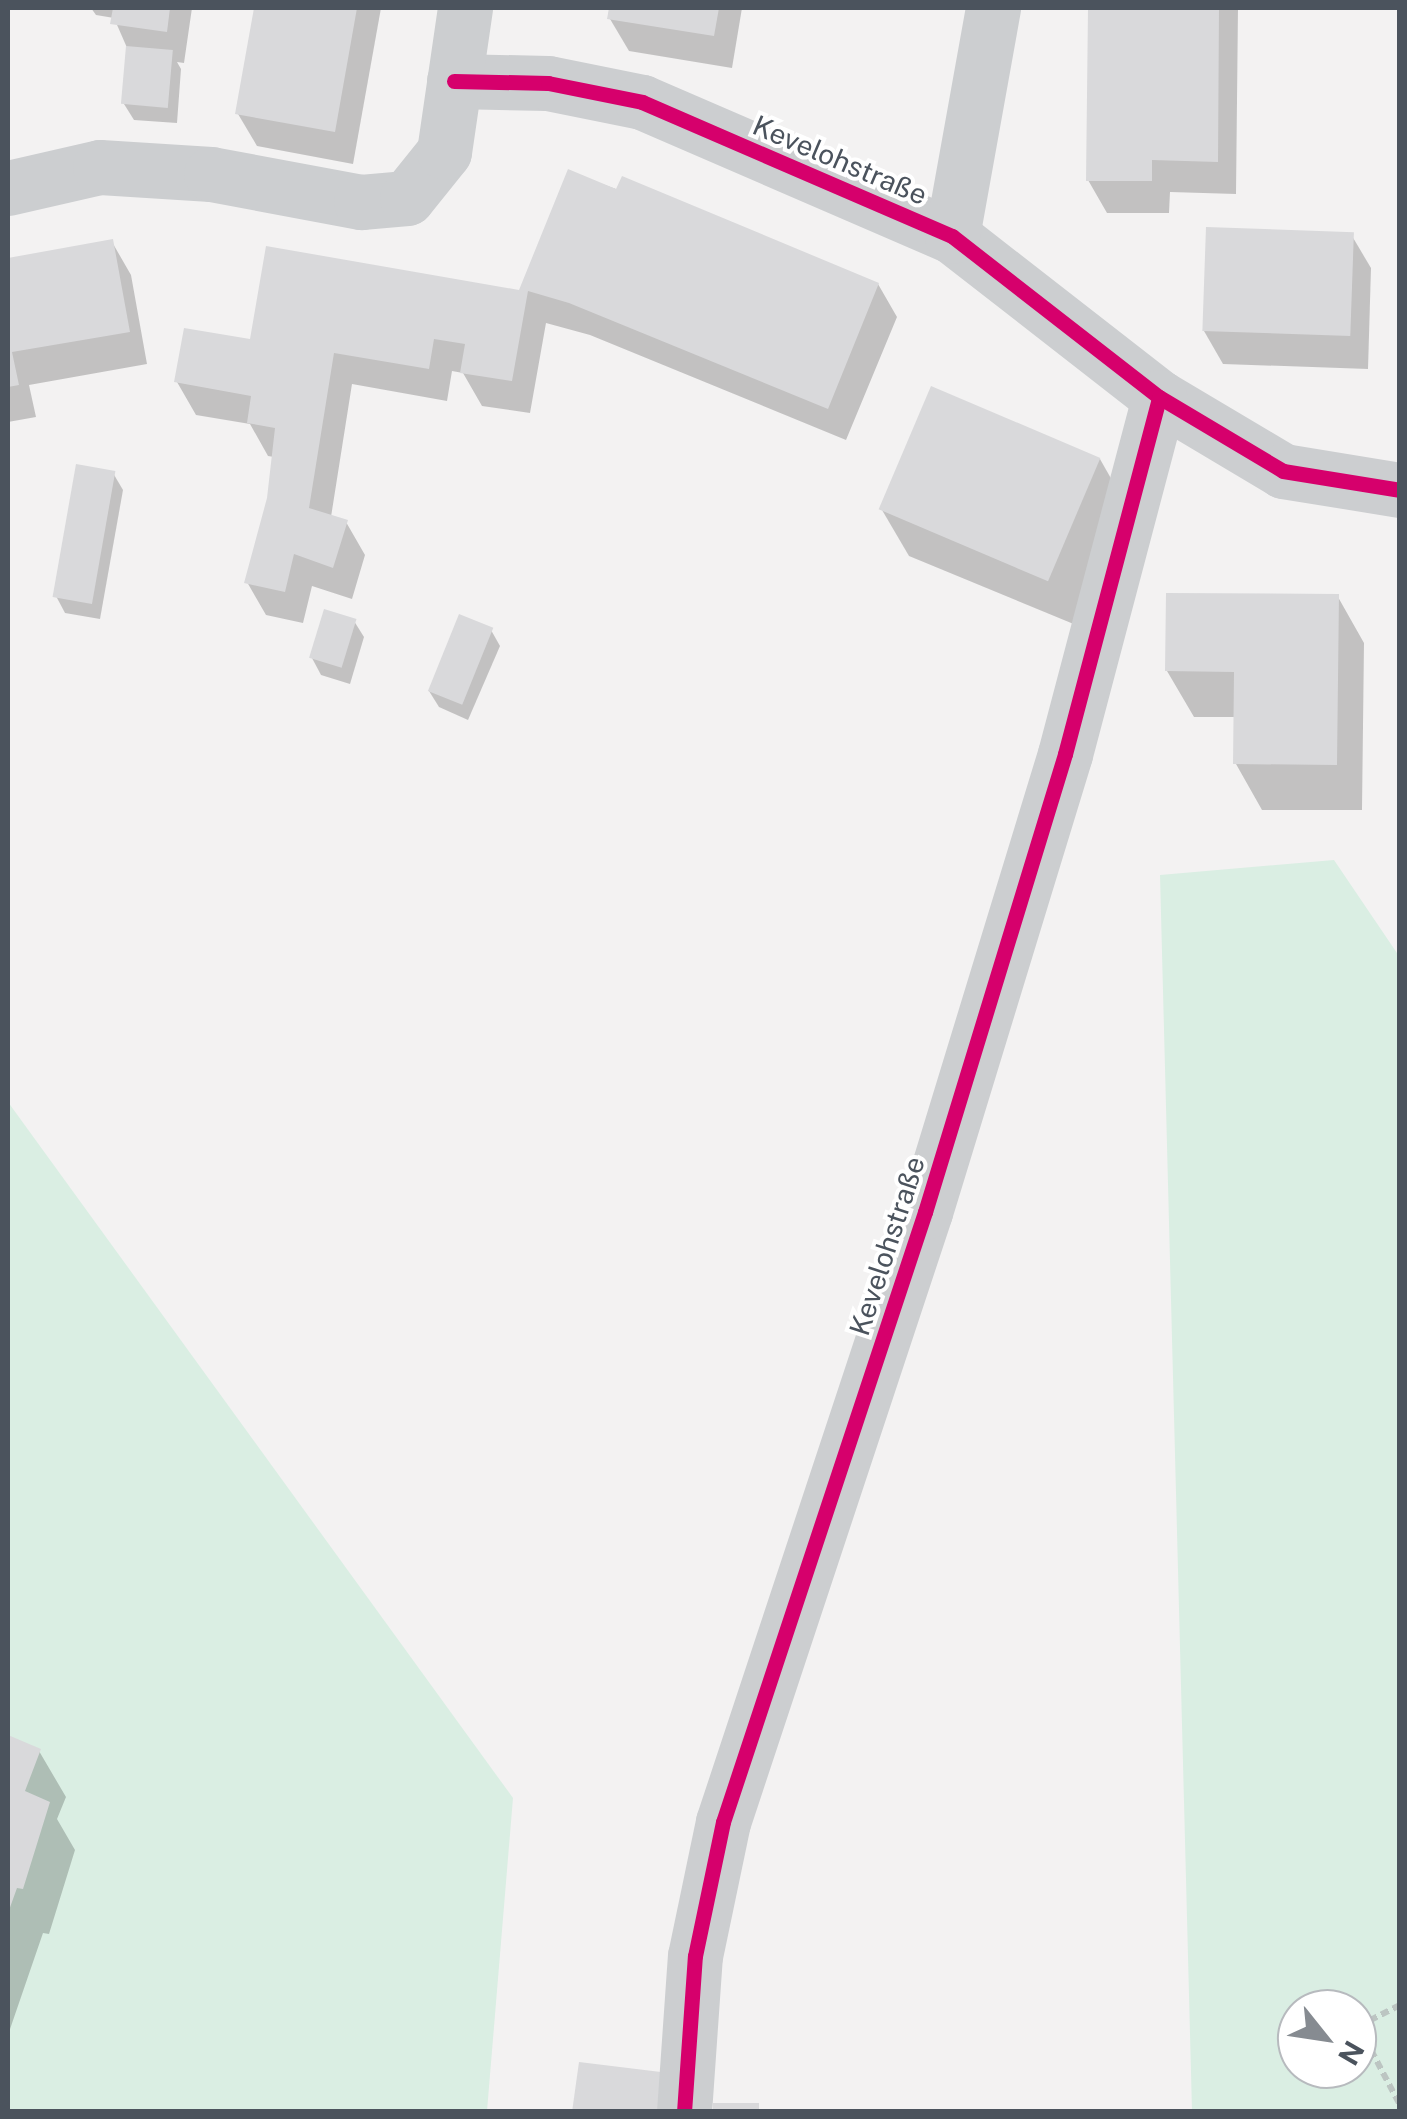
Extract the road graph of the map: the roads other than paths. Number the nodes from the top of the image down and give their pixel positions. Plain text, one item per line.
1 (465, 8) edge
2 (994, 8) edge
3 (454, 81) junction
4 (8, 188) edge
5 (952, 236) junction
6 (1159, 397) junction
7 (1400, 490) edge
8 (684, 2112) edge

1 - 3 street
2 - 5 street
3 - 4 street
3 - 5 street, Kevelohstraße
5 - 6 street, Kevelohstraße
6 - 7 street, Kevelohstraße
6 - 8 street, Kevelohstraße

